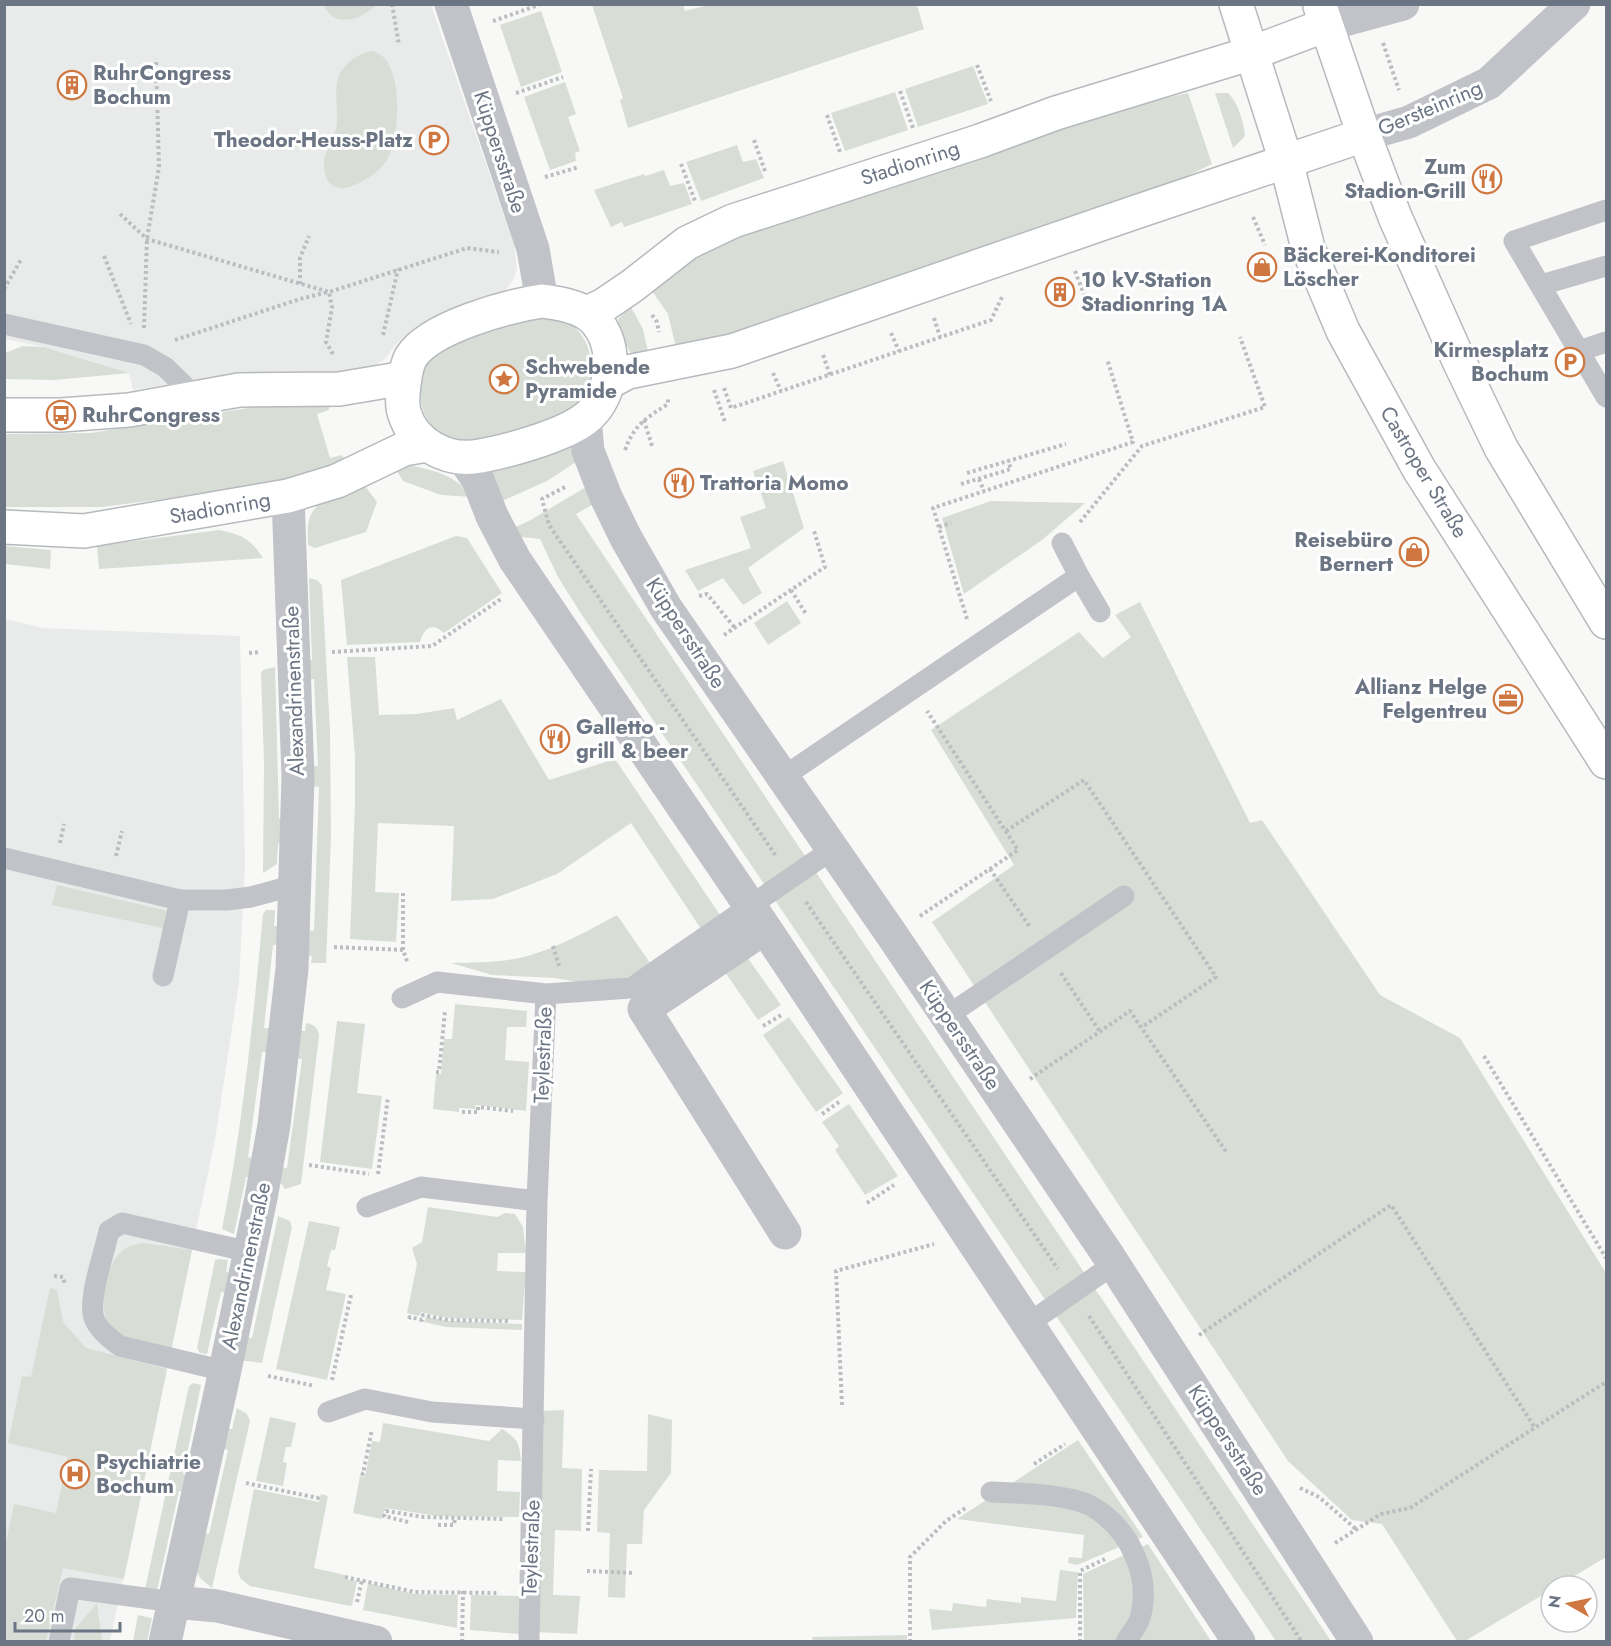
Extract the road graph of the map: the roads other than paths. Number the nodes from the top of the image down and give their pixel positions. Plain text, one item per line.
1 (451, 4) edge
2 (1236, 4) edge
3 (1403, 4) edge
4 (1574, 4) edge
5 (1323, 15) edge
6 (1252, 52) junction
7 (1364, 135) junction
8 (1286, 161) junction
9 (1606, 210) edge
10 (1606, 266) edge
11 (1541, 285) junction
12 (542, 301) junction
13 (587, 314) junction
14 (4, 324) edge
15 (1606, 342) edge
16 (1579, 351) junction
17 (405, 378) junction
18 (609, 382) junction
19 (1606, 397) edge
20 (197, 398) junction
21 (4, 415) edge
22 (585, 419) junction
23 (427, 445) junction
24 (463, 458) junction
25 (288, 496) junction
26 (4, 527) edge
27 (1062, 543) road end
28 (1079, 576) junction
29 (1100, 612) dead end
30 (1606, 622) edge
31 (1606, 762) edge
32 (783, 777) junction
33 (833, 849) junction
34 (4, 858) edge
35 (295, 885) junction
36 (1124, 896) dead end
37 (180, 900) junction
38 (757, 917) junction
39 (163, 976) dead end
40 (546, 994) junction
41 (402, 998) dead end
42 (947, 1016) junction
43 (537, 1201) junction
44 (367, 1207) dead end
45 (785, 1233) dead end
46 (250, 1252) junction
47 (1114, 1264) junction
48 (1029, 1323) junction
49 (225, 1371) junction
50 (328, 1412) dead end
51 (534, 1419) junction
52 (991, 1492) road end
53 (174, 1602) junction
54 (59, 1641) edge
55 (165, 1641) edge
56 (376, 1641) edge
57 (529, 1641) edge
58 (1126, 1641) edge
59 (1239, 1641) edge
60 (1357, 1641) edge

1 - 12 street, Küppersstraße
2 - 6 main road, Castroper Straße
3 - 5 street
4 - 7 street, Gersteinring
5 - 6 main road
5 - 7 main road
6 - 8 main road, Castroper Straße
6 - 13 main road, Stadionring
7 - 8 main road
7 - 30 main road
8 - 18 main road
8 - 31 main road, Castroper Straße
9 - 11 lane
10 - 11 lane
11 - 16 lane
12 - 13 main road
12 - 17 main road
13 - 18 main road
14 - 20 lane
15 - 16 lane
16 - 19 lane
17 - 20 main road
17 - 23 main road
18 - 22 main road
20 - 21 main road
22 - 24 main road
22 - 32 street, Küppersstraße
23 - 24 main road
23 - 25 main road, Stadionring
24 - 38 street
25 - 26 main road, Stadionring
25 - 35 street, Alexandrinenstraße
27 - 28 lane
28 - 29 lane
28 - 32 lane
32 - 33 street, Küppersstraße
33 - 38 lane, Teylestraße
33 - 42 street, Küppersstraße
34 - 37 lane
35 - 37 lane
35 - 46 street, Alexandrinenstraße
36 - 42 lane
37 - 39 lane
38 - 40 lane, Teylestraße
38 - 45 street
38 - 48 street
40 - 41 lane
40 - 43 lane, Teylestraße
42 - 47 street, Küppersstraße
43 - 44 lane
43 - 51 lane, Teylestraße
46 - 49 street, Alexandrinenstraße
46 - 49 lane
47 - 48 lane
47 - 60 street, Küppersstraße
48 - 59 street
49 - 53 street, Alexandrinenstraße
50 - 51 lane
51 - 57 lane, Teylestraße
52 - 58 lane
53 - 54 lane
53 - 55 street, Alexandrinenstraße
53 - 56 street

